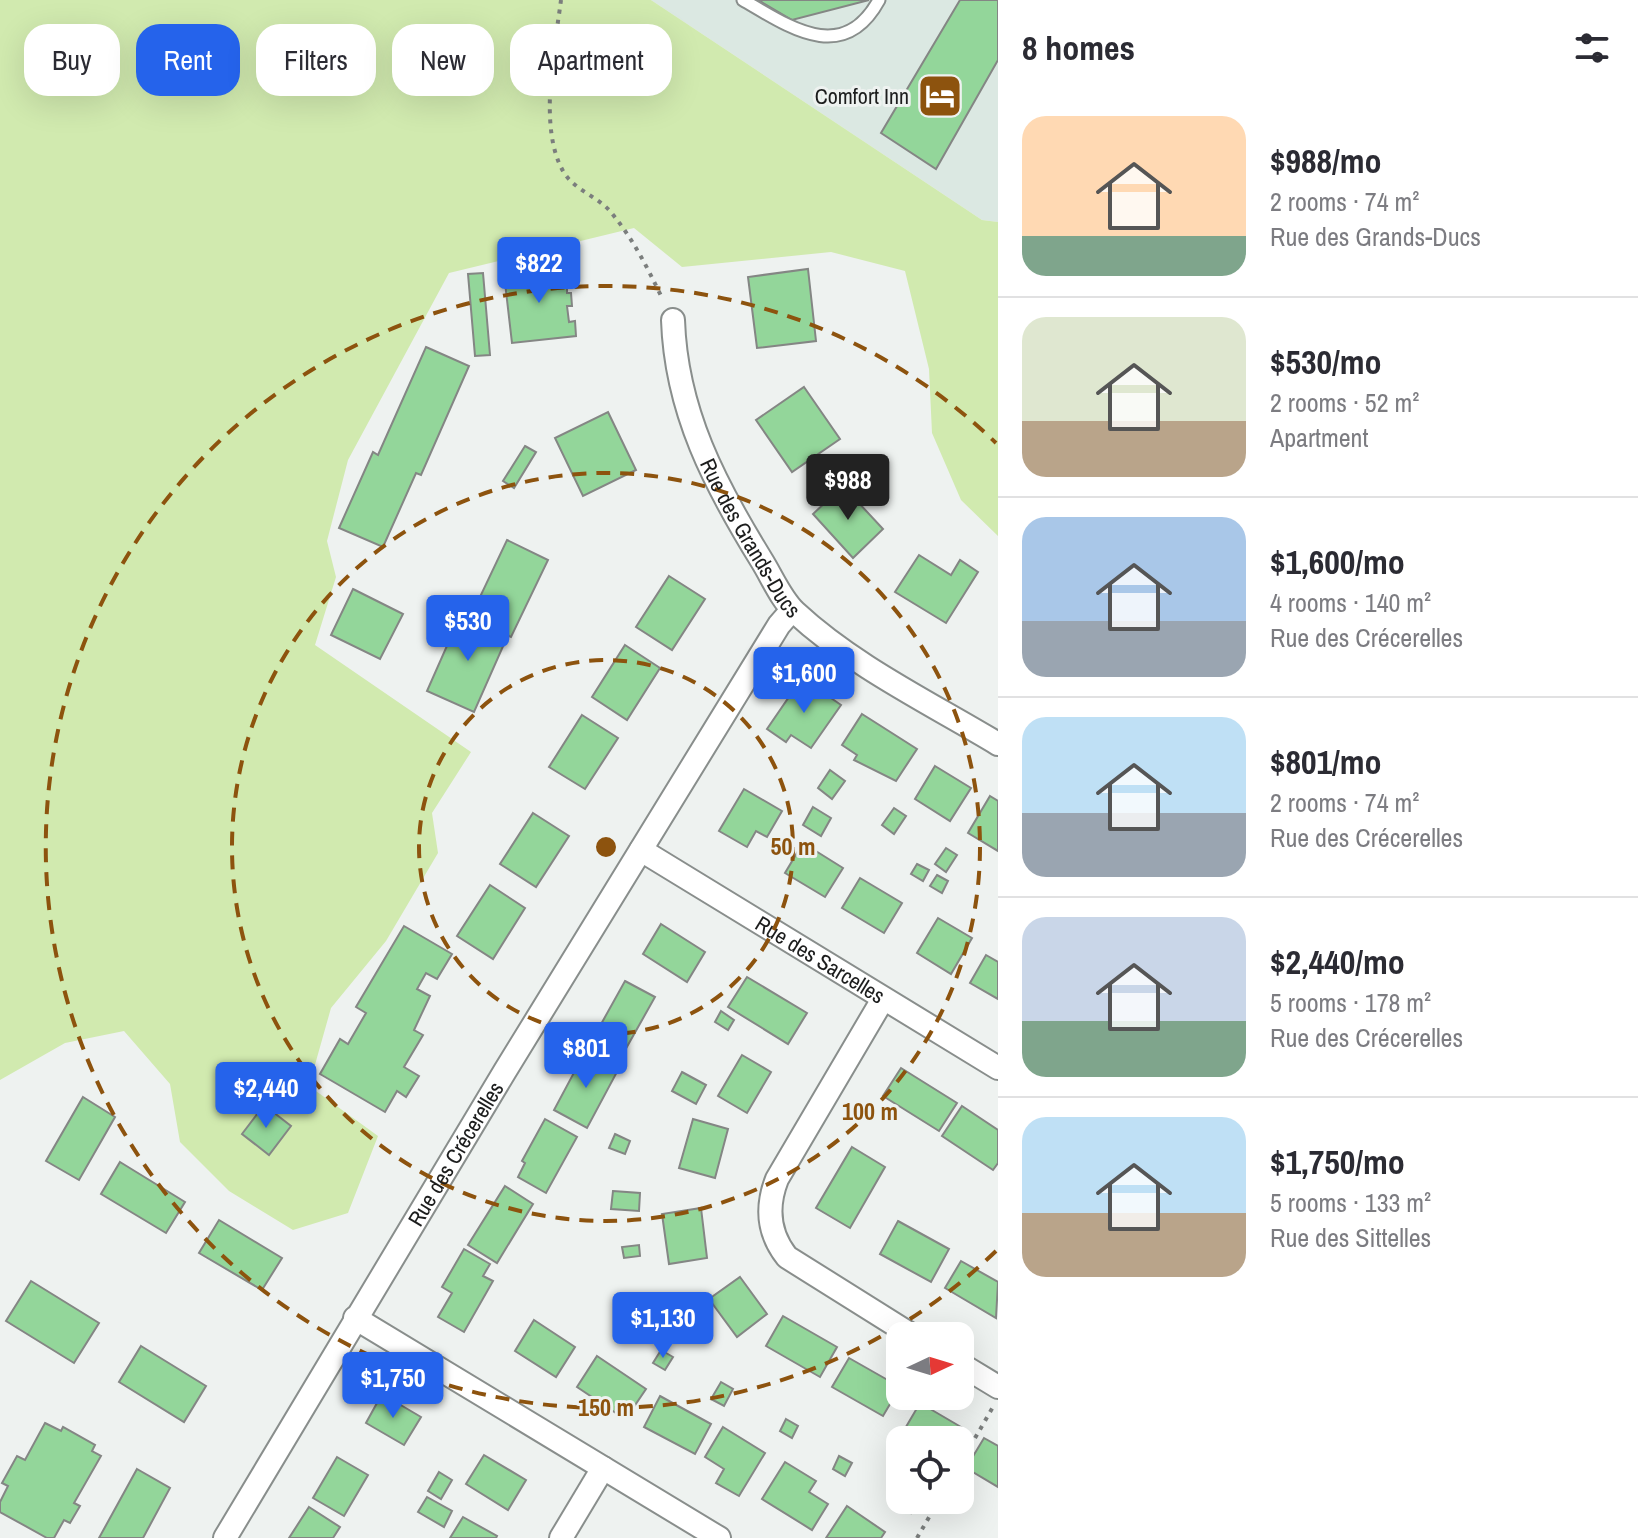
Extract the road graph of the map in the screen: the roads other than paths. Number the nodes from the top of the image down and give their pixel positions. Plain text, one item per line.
1 (743, 0) edge
2 (879, 0) edge
3 (673, 320) road end
4 (792, 610) junction
5 (998, 744) edge
6 (641, 850) junction
7 (883, 999) junction
8 (998, 1068) edge
9 (355, 1318) junction
10 (891, 1322) edge
11 (974, 1372) edge
12 (998, 1387) edge
13 (603, 1468) junction
14 (225, 1538) edge
15 (561, 1538) edge
16 (719, 1538) edge

1 - 2 lane
3 - 4 street, Rue des Grands-Ducs
4 - 5 street, Rue des Grands-Ducs
4 - 6 street, Rue des Crécerelles
6 - 7 street, Rue des Sarcelles
6 - 9 street, Rue des Crécerelles
7 - 8 street, Rue des Sarcelles
7 - 10 street
9 - 13 street
9 - 14 street, Rue des Crécerelles
11 - 12 street
13 - 15 street
13 - 16 street

